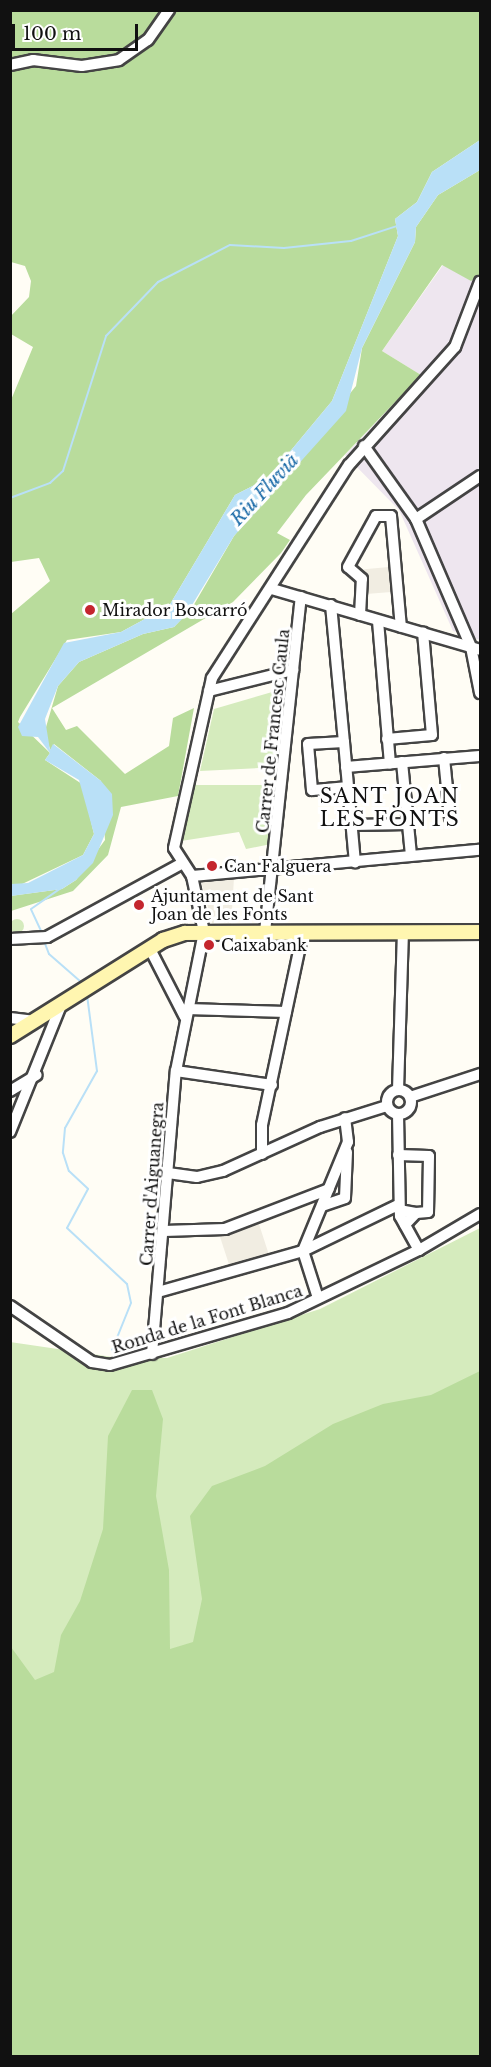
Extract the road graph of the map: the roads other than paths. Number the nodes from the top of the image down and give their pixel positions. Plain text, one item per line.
1 (169, 10) edge
2 (10, 65) edge
3 (480, 282) edge
4 (364, 446) junction
5 (480, 476) edge
6 (407, 507) junction
7 (391, 516) junction
8 (416, 519) junction
9 (272, 589) junction
10 (301, 597) junction
11 (331, 605) junction
12 (360, 615) junction
13 (378, 621) junction
14 (402, 627) junction
15 (423, 632) junction
16 (476, 648) edge
17 (293, 670) junction
18 (209, 691) junction
19 (480, 693) edge
20 (387, 739) junction
21 (344, 742) junction
22 (480, 756) edge
23 (444, 758) junction
24 (402, 762) junction
25 (390, 763) junction
26 (346, 767) junction
27 (348, 787) junction
28 (450, 818) dead end
29 (408, 824) junction
30 (352, 825) junction
31 (480, 850) edge
32 (411, 856) junction
33 (355, 863) junction
34 (181, 864) junction
35 (274, 869) junction
36 (192, 876) junction
37 (204, 932) junction
38 (264, 932) junction
39 (303, 932) junction
40 (403, 932) junction
41 (480, 932) edge
42 (10, 939) edge
43 (150, 949) junction
44 (61, 1005) junction
45 (286, 1012) junction
46 (186, 1013) junction
47 (10, 1018) edge
48 (33, 1021) junction
49 (10, 1036) edge
50 (176, 1071) junction
51 (480, 1074) edge
52 (37, 1075) junction
53 (272, 1085) junction
54 (398, 1090) junction
55 (10, 1091) edge
56 (410, 1097) junction
57 (387, 1106) junction
58 (398, 1114) junction
59 (345, 1118) junction
60 (10, 1132) edge
61 (348, 1142) junction
62 (262, 1154) junction
63 (398, 1155) junction
64 (168, 1173) junction
65 (329, 1190) junction
66 (322, 1206) junction
67 (399, 1208) junction
68 (416, 1213) junction
69 (480, 1214) edge
70 (316, 1222) junction
71 (405, 1224) junction
72 (164, 1231) junction
73 (326, 1240) junction
74 (419, 1250) junction
75 (303, 1251) junction
76 (158, 1292) junction
77 (318, 1299) junction
78 (10, 1306) edge
79 (152, 1354) junction

1 - 2 street
3 - 4 street
4 - 6 street
4 - 9 street
5 - 8 street
6 - 7 street
6 - 8 street
7 - 12 street
7 - 14 street
8 - 16 street
9 - 10 street
9 - 18 street
10 - 11 street
10 - 17 street, Carrer de Francesc Caula
11 - 12 street
11 - 21 street
12 - 13 street
13 - 14 street
13 - 20 street
14 - 15 street
15 - 16 street
15 - 20 street
16 - 19 street
17 - 18 street
17 - 35 street, Carrer de Francesc Caula
18 - 34 street
20 - 25 street
21 - 26 street
21 - 27 street
22 - 23 street
23 - 24 street
23 - 28 street
24 - 25 street
24 - 29 street
25 - 26 street
26 - 27 street
27 - 30 street
29 - 30 street
29 - 32 street
30 - 33 street
31 - 32 street
32 - 33 street
33 - 35 street
34 - 36 street
34 - 42 street
35 - 36 street
35 - 38 street, Carrer de Francesc Caula
36 - 37 street
37 - 38 street
37 - 43 street
37 - 46 street, Carrer d'Aiguanegra
38 - 39 street
39 - 40 street
39 - 45 street
40 - 41 street
40 - 54 street
43 - 44 street
43 - 46 street
44 - 48 street
44 - 52 street
45 - 46 street
45 - 53 street
46 - 50 street, Carrer d'Aiguanegra
47 - 48 street
48 - 49 street
50 - 53 street
50 - 64 street, Carrer d'Aiguanegra
51 - 56 street
52 - 55 street
52 - 60 street
53 - 62 street
54 - 56 street
54 - 57 street
56 - 58 street
57 - 58 street
57 - 59 street
58 - 63 street
59 - 61 street
59 - 62 street
61 - 65 street
61 - 66 street
62 - 64 street
63 - 67 street
63 - 68 street
64 - 72 street, Carrer d'Aiguanegra
65 - 66 street
65 - 72 street
66 - 70 street
67 - 68 street
67 - 71 street
67 - 73 street
68 - 71 street
69 - 74 street, Ronda de la Font Blanca
70 - 73 street
70 - 75 street
71 - 74 street
72 - 76 street, Carrer d'Aiguanegra
73 - 75 street
74 - 77 street, Ronda de la Font Blanca
75 - 76 street
75 - 77 street
76 - 79 street, Carrer d'Aiguanegra
77 - 79 street, Ronda de la Font Blanca
78 - 79 street, Ronda de la Font Blanca

